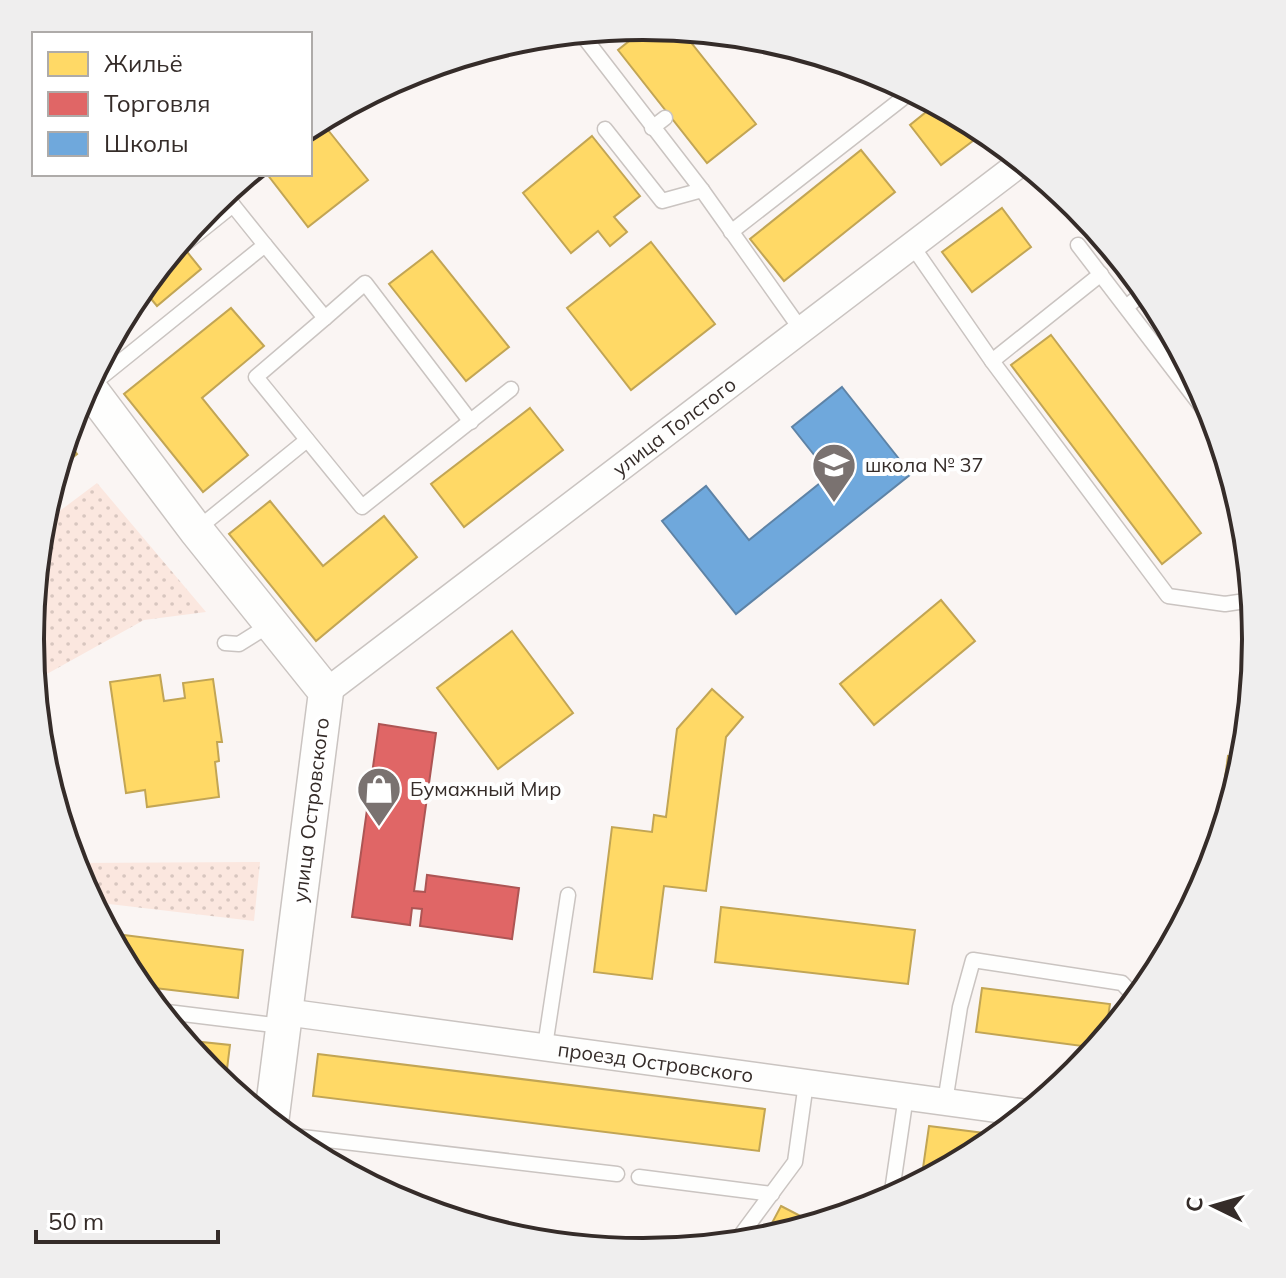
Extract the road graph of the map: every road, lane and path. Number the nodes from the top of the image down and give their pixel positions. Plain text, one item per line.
1 (588, 43) edge
2 (902, 99) edge
3 (665, 118) dead end
4 (652, 128) junction
5 (605, 129) dead end
6 (1013, 169) edge
7 (702, 190) junction
8 (232, 204) edge
9 (731, 232) junction
10 (265, 245) junction
11 (1078, 245) dead end
12 (913, 247) junction
13 (1101, 274) junction
14 (1136, 299) edge
15 (1126, 307) junction
16 (325, 318) junction
17 (802, 331) junction
18 (992, 361) junction
19 (108, 370) edge
20 (1184, 384) edge
21 (511, 389) dead end
22 (96, 397) edge
23 (471, 422) junction
24 (307, 440) junction
25 (196, 530) junction
26 (1241, 602) edge
27 (271, 624) junction
28 (225, 643) dead end
29 (326, 692) junction
30 (568, 895) dead end
31 (1128, 990) edge
32 (175, 1012) edge
33 (284, 1019) junction
34 (545, 1046) junction
35 (806, 1083) junction
36 (906, 1096) junction
37 (945, 1102) junction
38 (273, 1110) edge
39 (1012, 1111) edge
40 (312, 1138) edge
41 (617, 1174) dead end
42 (639, 1177) dead end
43 (893, 1183) edge
44 (772, 1194) junction
45 (746, 1229) edge

1 - 4 lane
2 - 9 lane
3 - 4 lane
4 - 7 lane
5 - 7 lane
6 - 12 street, улица Толстого
7 - 9 lane
8 - 10 lane
9 - 17 lane
10 - 16 lane
10 - 19 lane
11 - 13 lane
12 - 17 street, улица Толстого
12 - 18 lane
13 - 15 lane
13 - 18 lane
14 - 15 lane
15 - 20 lane
16 - 23 lane
16 - 24 lane
17 - 29 street, улица Толстого
18 - 26 lane
21 - 23 lane
22 - 25 street, улица Островского
23 - 24 lane
24 - 25 lane
25 - 27 street, улица Островского
27 - 28 lane
27 - 29 street, улица Островского
29 - 33 street, улица Островского
30 - 34 lane
31 - 37 lane
32 - 33 lane
33 - 34 street, проезд Островского
33 - 38 street, улица Островского
34 - 35 street, проезд Островского
35 - 36 street, проезд Островского
35 - 44 lane
36 - 37 street, проезд Островского
36 - 43 lane
37 - 39 street, проезд Островского
40 - 41 lane
42 - 44 lane
44 - 45 lane

